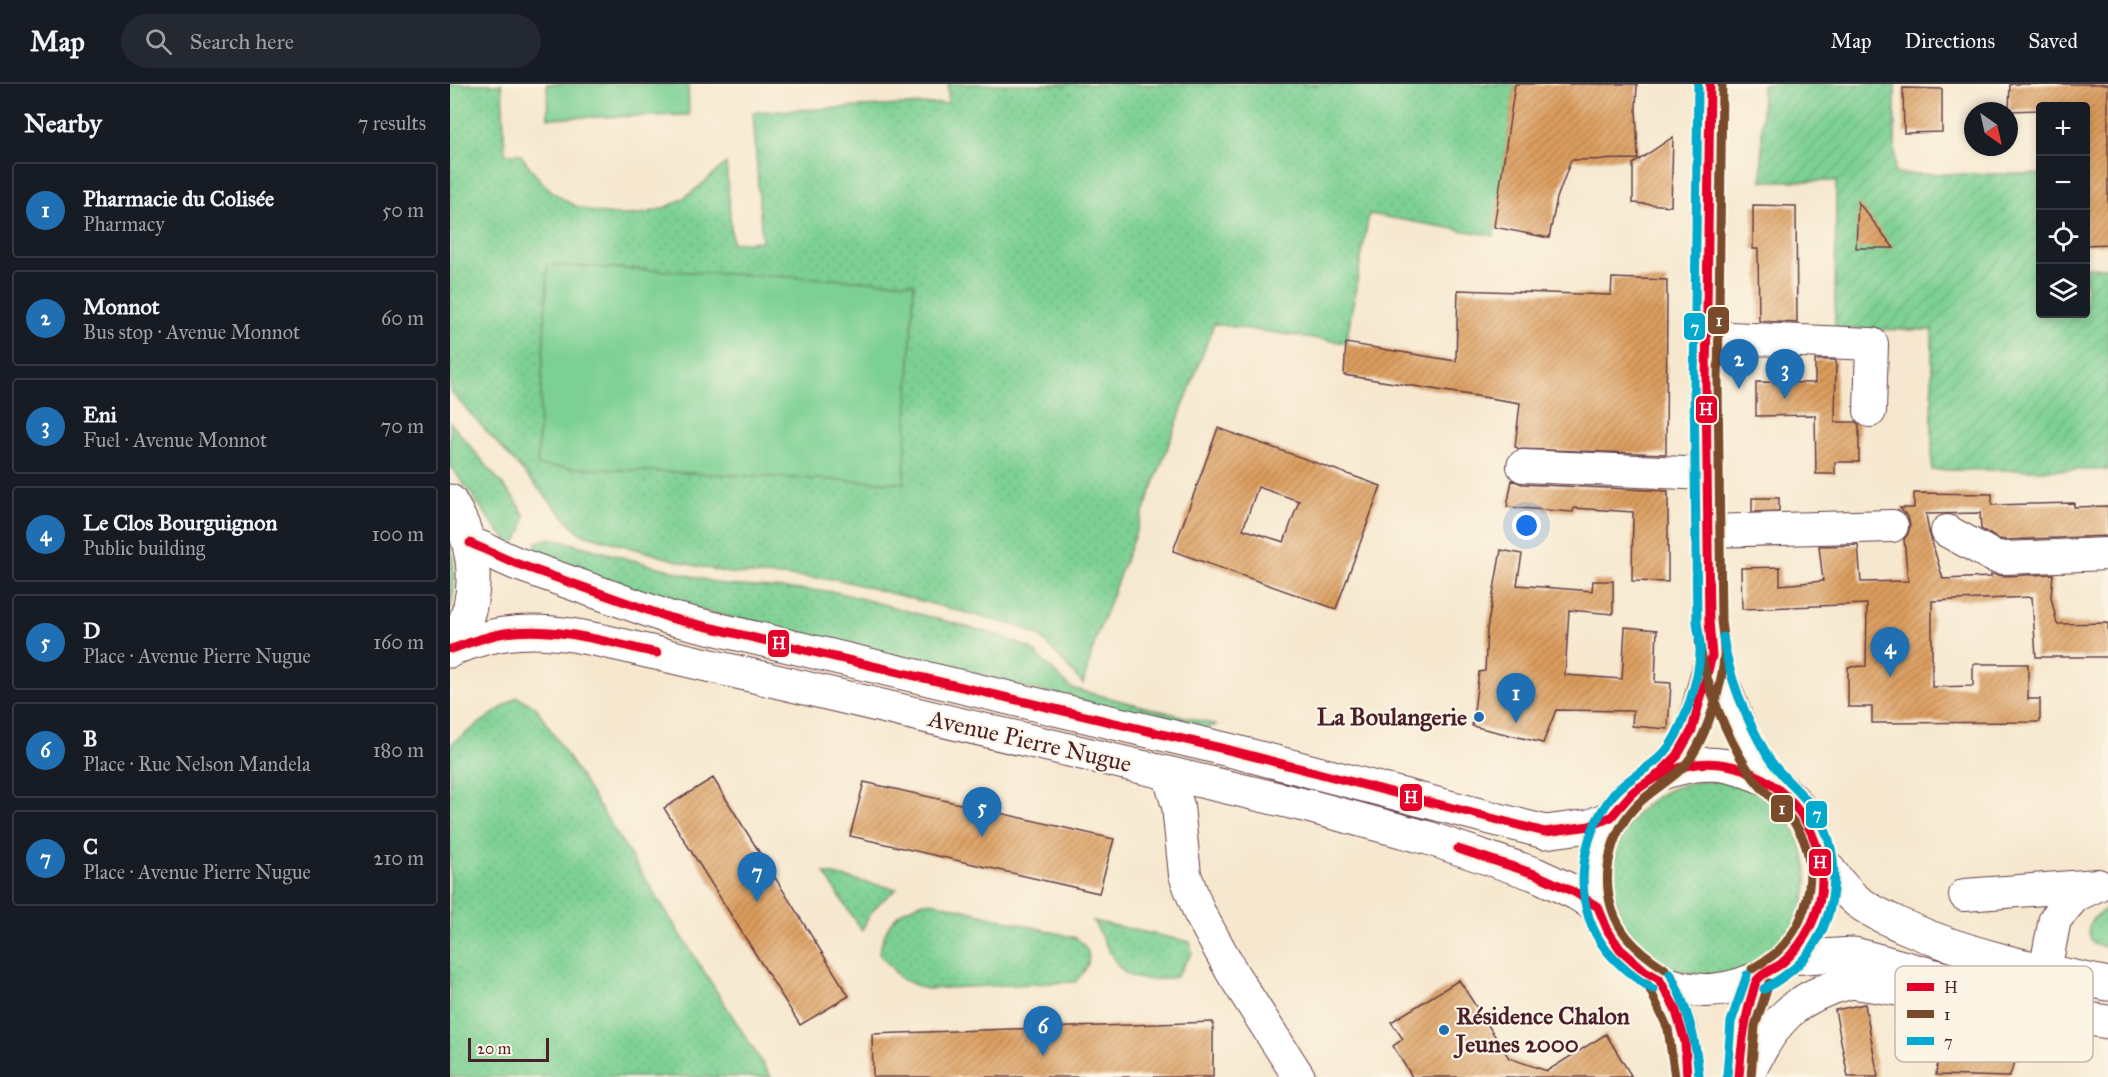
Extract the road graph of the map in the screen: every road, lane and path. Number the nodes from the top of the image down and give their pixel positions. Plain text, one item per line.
1 (1710, 84) edge
2 (1706, 337) junction
3 (1870, 411) dead end
4 (1523, 466) dead end
5 (1707, 474) junction
6 (450, 501) edge
7 (1892, 526) dead end
8 (1708, 531) junction
9 (1947, 531) dead end
10 (470, 543) junction
11 (2108, 554) edge
12 (451, 650) edge
13 (1712, 656) junction
14 (1168, 773) junction
15 (1659, 774) junction
16 (1770, 781) junction
17 (1611, 817) junction
18 (1821, 859) junction
19 (2103, 884) edge
20 (1965, 895) dead end
21 (1598, 906) junction
22 (1788, 958) junction
23 (1899, 966) edge
24 (2026, 966) edge
25 (2046, 966) edge
26 (1659, 979) junction
27 (1758, 979) junction
28 (2093, 981) edge
29 (2108, 984) edge
30 (1895, 989) edge
31 (2093, 1018) edge
32 (2093, 1020) edge
33 (2108, 1022) edge
34 (1299, 1077) edge
35 (1687, 1077) edge
36 (1739, 1077) edge
37 (1747, 1077) edge

1 - 2 main road
2 - 3 street
2 - 5 main road
4 - 5 street
5 - 8 main road
6 - 10 main road, Avenue Pierre Nugue
7 - 8 street
8 - 13 main road
9 - 11 street
10 - 12 main road, Avenue Pierre Nugue
10 - 17 main road, Avenue Pierre Nugue
12 - 14 main road, Avenue Pierre Nugue
13 - 15 main road
13 - 16 main road
14 - 21 main road, Avenue Pierre Nugue
14 - 34 street
15 - 16 main road
15 - 17 main road
16 - 18 main road
17 - 21 main road
18 - 22 main road
18 - 24 main road
19 - 20 street
19 - 25 street
21 - 26 main road
22 - 23 main road
22 - 27 main road
26 - 27 main road
26 - 35 main road
27 - 36 main road
28 - 29 main road
30 - 37 main road
31 - 33 main road
32 - 33 main road

